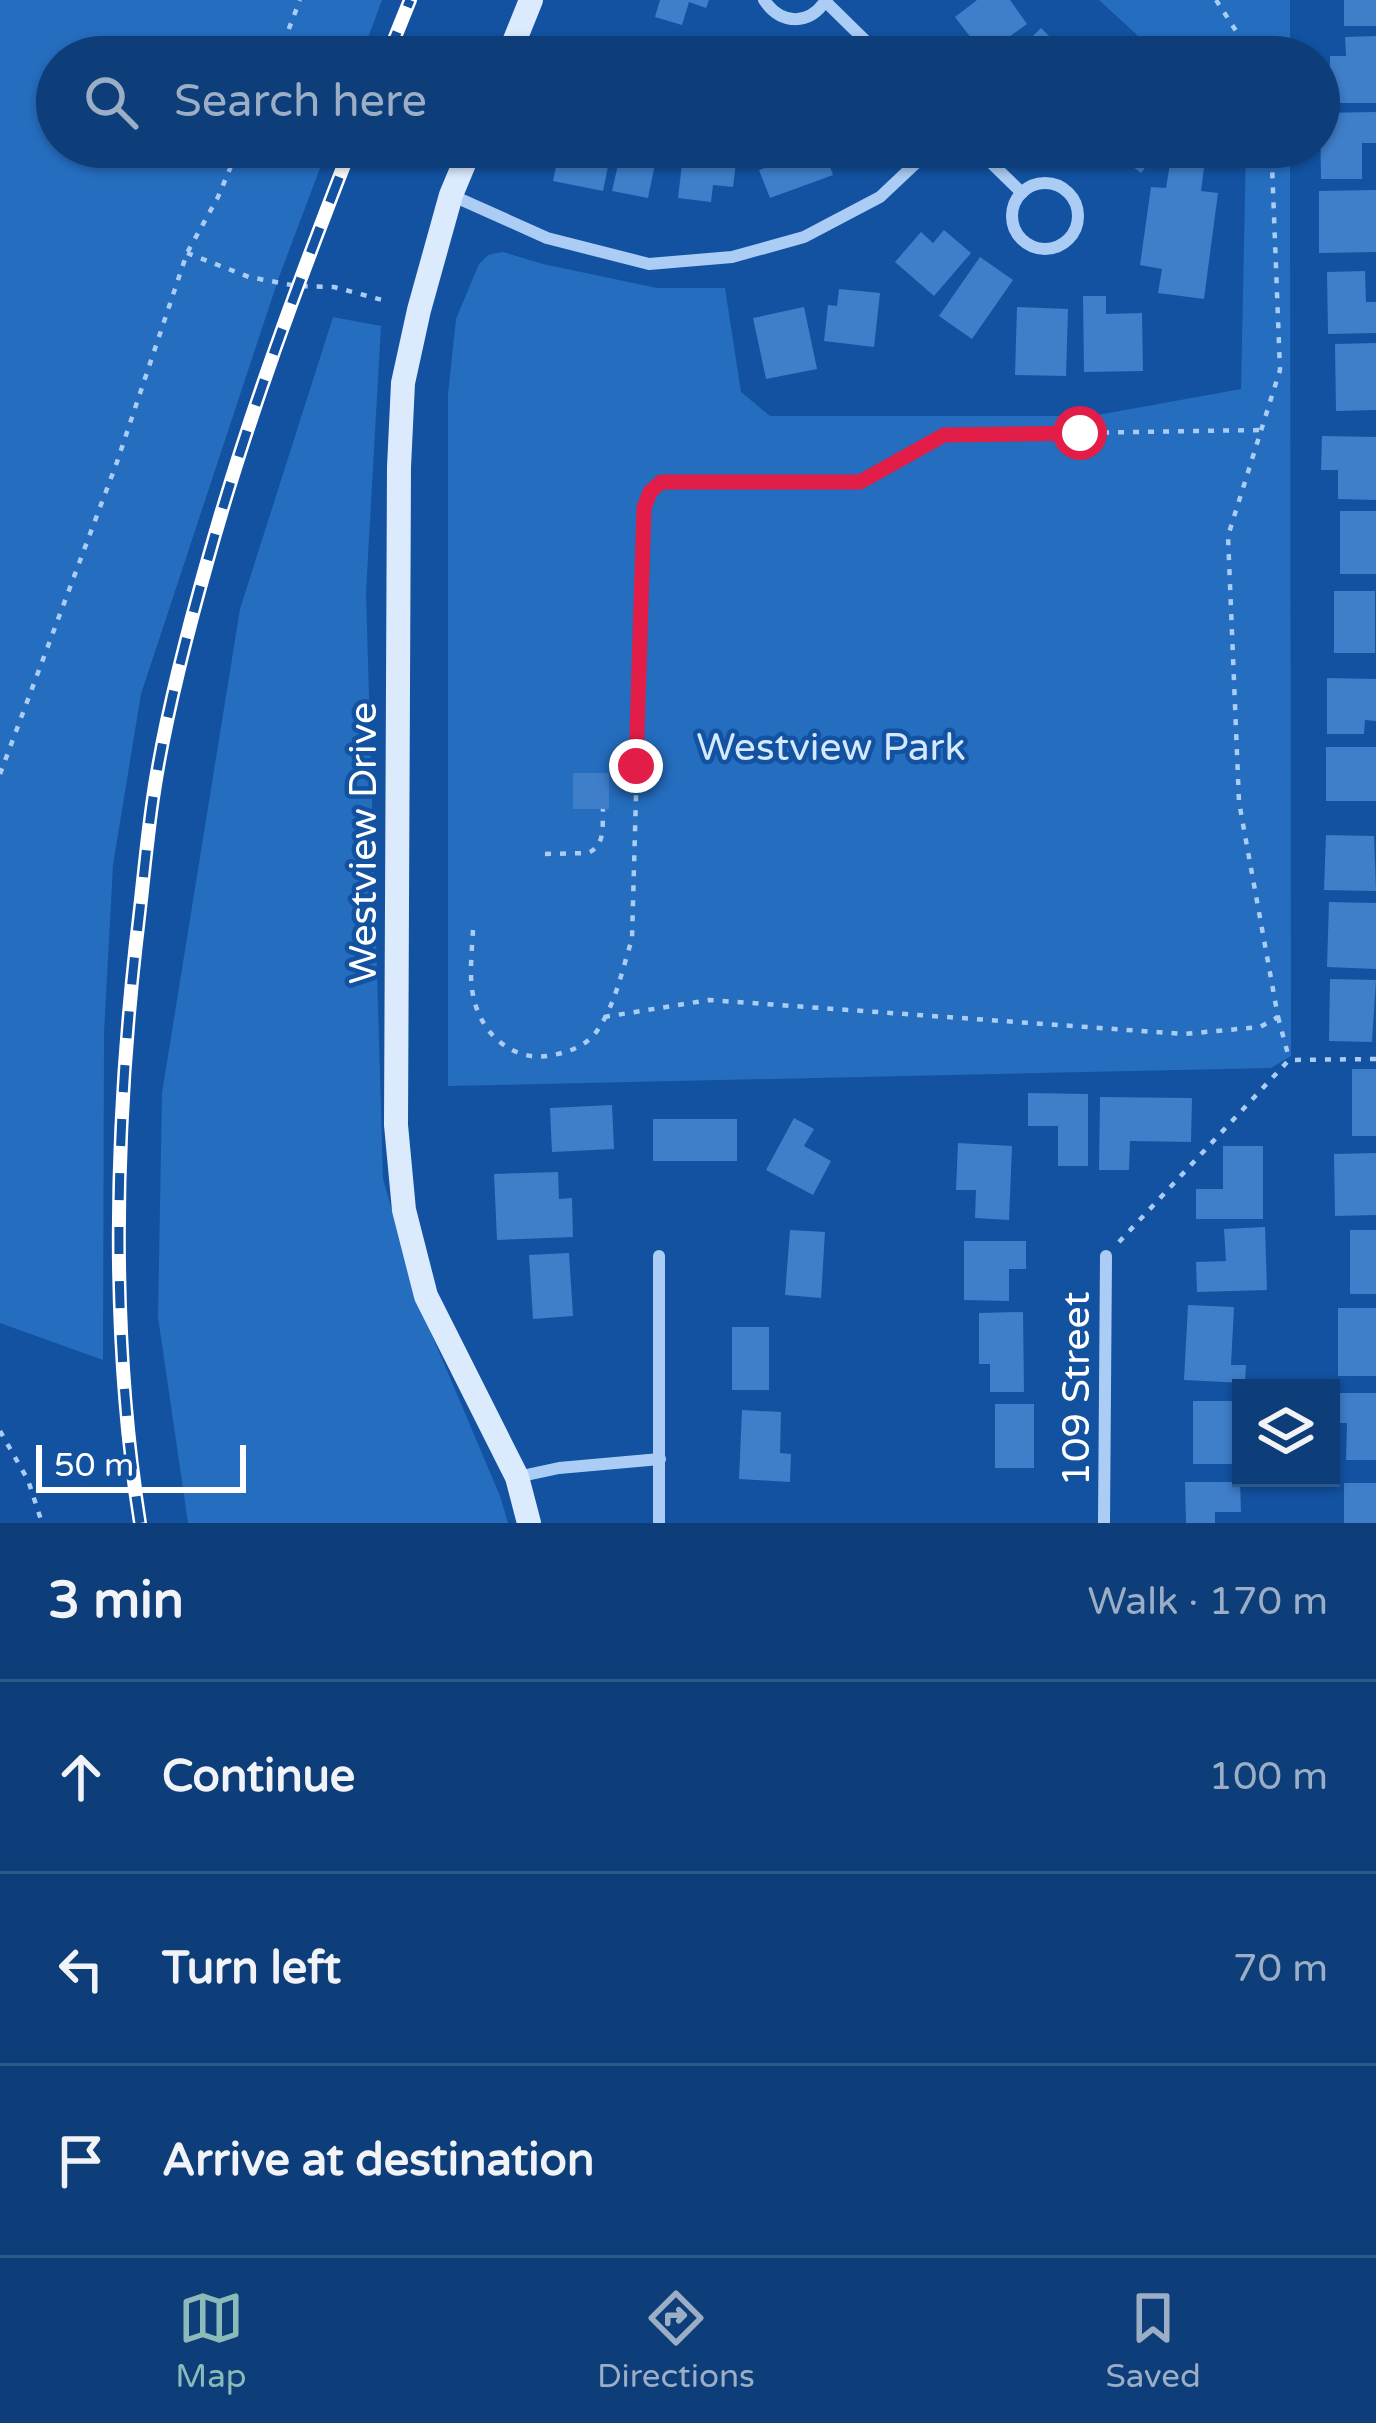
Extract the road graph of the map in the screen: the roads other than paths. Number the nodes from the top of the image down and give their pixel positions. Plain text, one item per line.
1 (531, 0) edge
2 (764, 0) edge
3 (826, 1) edge
4 (516, 36) edge
5 (861, 36) edge
6 (463, 168) edge
7 (911, 168) edge
8 (996, 168) edge
9 (1022, 193) junction
10 (452, 195) junction
11 (659, 1256) dead end
12 (1106, 1256) road end
13 (660, 1459) junction
14 (517, 1477) junction
15 (529, 1523) edge
16 (658, 1523) edge
17 (1104, 1523) edge

1 - 4 street
2 - 3 street
3 - 5 street
6 - 10 street, Westview Drive
7 - 10 street
8 - 9 street
9 - 9 street
10 - 14 street, Westview Drive
11 - 13 street
12 - 17 street, 109 Street
13 - 14 street
13 - 16 street
14 - 15 street, Westview Drive

